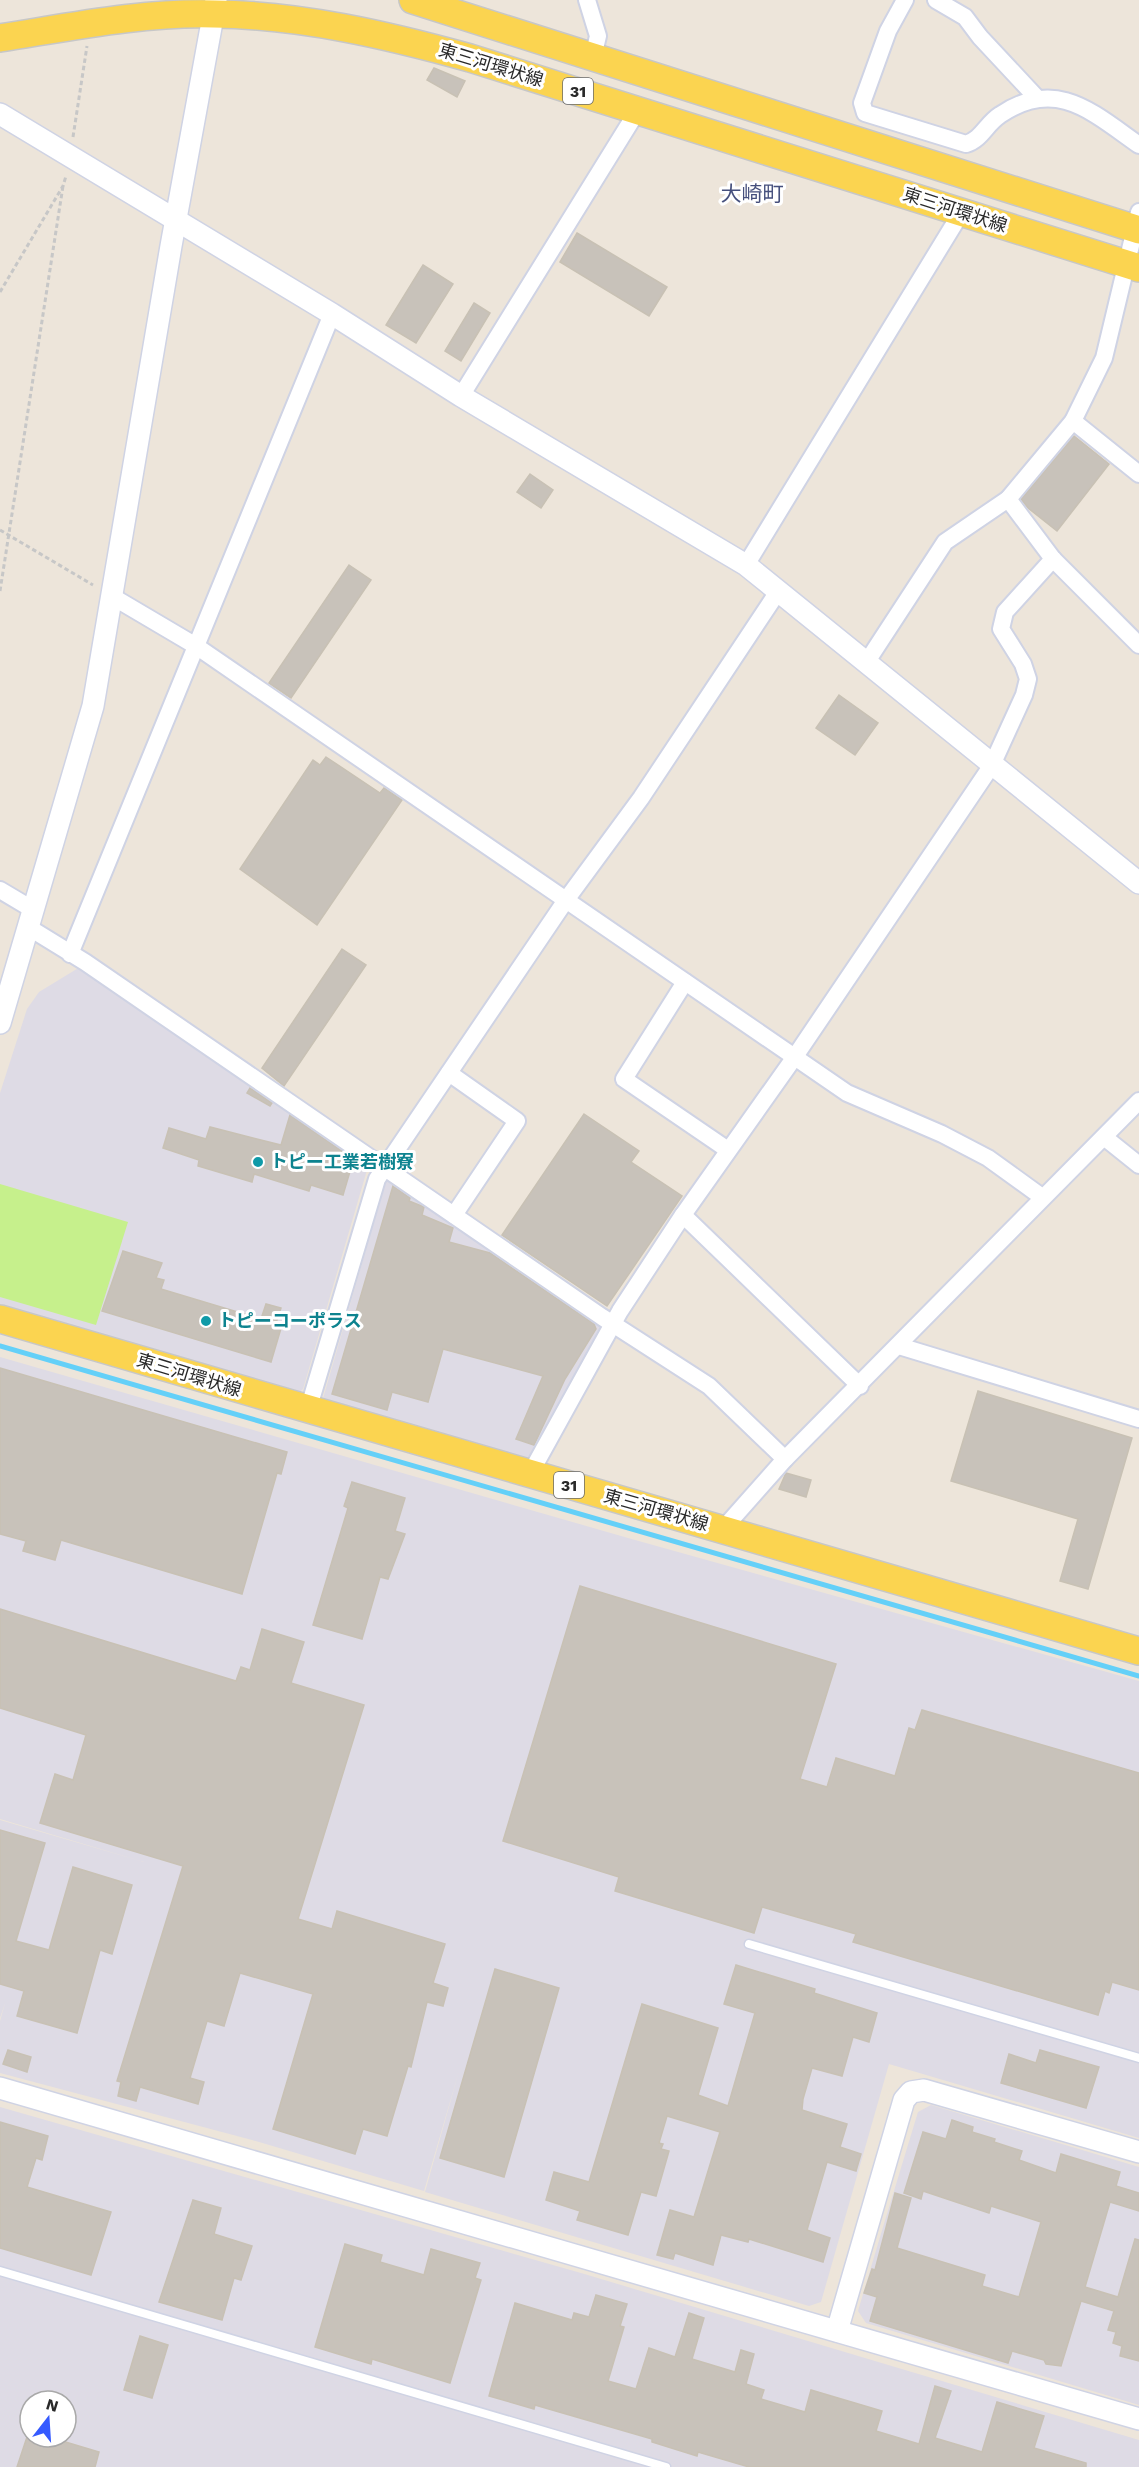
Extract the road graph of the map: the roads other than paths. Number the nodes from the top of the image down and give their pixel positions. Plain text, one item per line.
1 (413, 0) edge
2 (587, 0) edge
3 (905, 0) edge
4 (936, 0) edge
5 (215, 7) edge
6 (0, 38) edge
7 (593, 57) junction
8 (1036, 97) junction
9 (638, 110) junction
10 (0, 114) edge
11 (1139, 145) edge
12 (961, 213) junction
13 (176, 220) junction
14 (1138, 223) edge
15 (1133, 266) edge
16 (332, 314) junction
17 (461, 396) junction
18 (1074, 421) junction
19 (1139, 474) edge
20 (1008, 499) junction
21 (1053, 559) junction
22 (746, 565) junction
23 (780, 590) junction
24 (113, 597) junction
25 (1139, 645) edge
26 (196, 646) junction
27 (868, 660) junction
28 (992, 765) junction
29 (1139, 883) edge
30 (0, 890) edge
31 (566, 900) junction
32 (30, 918) junction
33 (70, 954) junction
34 (685, 982) junction
35 (0, 1023) edge
36 (794, 1058) junction
37 (449, 1072) junction
38 (1139, 1101) edge
39 (1104, 1137) junction
40 (728, 1150) junction
41 (1139, 1165) edge
42 (385, 1168) junction
43 (1042, 1197) junction
44 (454, 1215) junction
45 (683, 1215) junction
46 (0, 1319) edge
47 (614, 1324) junction
48 (899, 1346) junction
49 (860, 1386) junction
50 (308, 1410) junction
51 (1139, 1419) edge
52 (785, 1459) junction
53 (530, 1474) junction
54 (723, 1528) junction
55 (1139, 1651) edge
56 (750, 1944) dead end
57 (1139, 2058) edge
58 (0, 2088) edge
59 (1139, 2152) edge
60 (0, 2271) edge
61 (837, 2331) junction
62 (1139, 2419) edge
63 (666, 2467) edge

1 - 7 main road, 東三河環状線 / 31
2 - 7 street
3 - 8 street
4 - 8 street
5 - 6 main road, 東三河環状線 / 31
5 - 9 main road, 東三河環状線 / 31
5 - 13 street
7 - 14 main road, 東三河環状線 / 31
8 - 11 street
9 - 12 main road, 東三河環状線 / 31
9 - 17 street
10 - 13 street
12 - 15 main road, 東三河環状線 / 31
12 - 22 street
13 - 16 street
13 - 24 street
14 - 15 street
15 - 18 street
16 - 17 street
16 - 26 street
17 - 22 street
18 - 19 street
18 - 20 street
20 - 21 street
20 - 27 street
21 - 25 street
21 - 28 street
22 - 23 street
23 - 27 street
23 - 31 street
24 - 26 street
24 - 32 street
26 - 31 street
26 - 33 street
27 - 28 street
28 - 29 street
28 - 36 street
30 - 32 street
31 - 34 street
31 - 37 street
32 - 33 street
32 - 35 street
33 - 42 street
34 - 36 street
34 - 40 street
36 - 40 street
36 - 43 street
37 - 42 street
37 - 44 street
38 - 39 street
39 - 41 street
39 - 43 street
40 - 45 street
42 - 44 street
42 - 50 street
43 - 48 street
44 - 47 street
45 - 47 street
45 - 49 street
46 - 50 main road, 東三河環状線 / 31
47 - 52 street
47 - 53 street
48 - 49 street
48 - 51 street
49 - 52 street
50 - 53 main road, 東三河環状線 / 31
52 - 54 street
53 - 54 main road, 東三河環状線 / 31
54 - 55 main road, 東三河環状線 / 31
56 - 57 lane
58 - 61 street
59 - 61 street
60 - 63 lane
61 - 62 street

